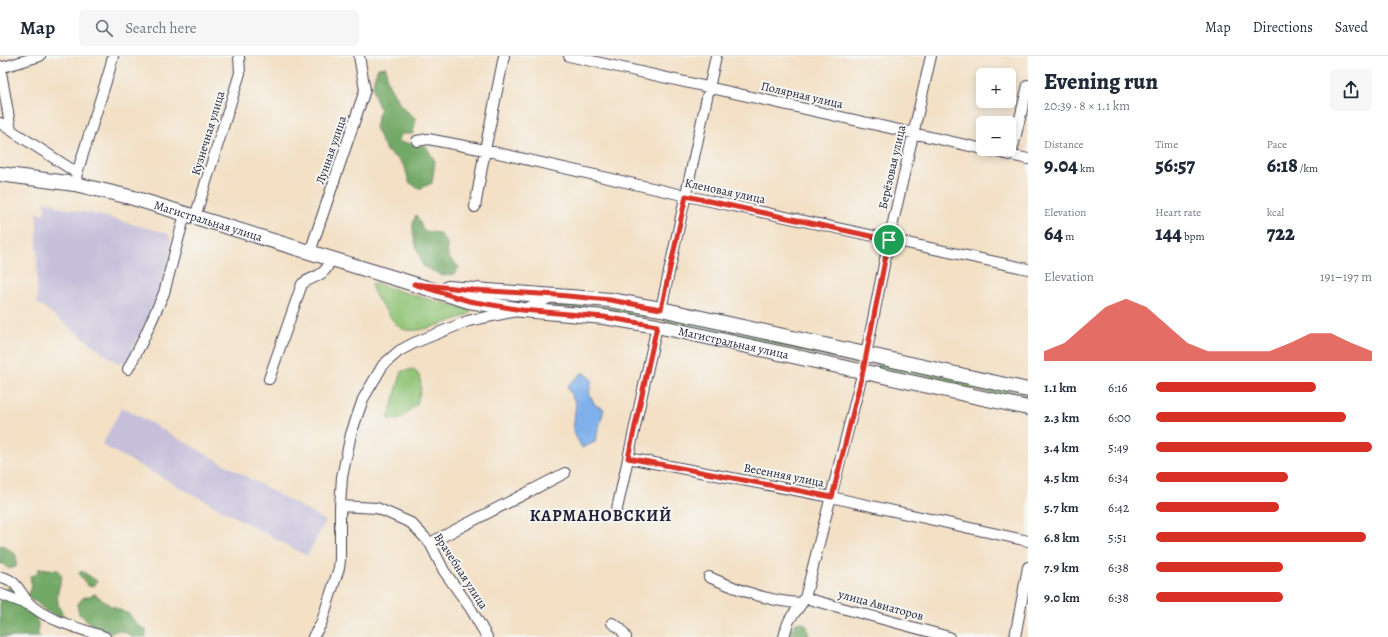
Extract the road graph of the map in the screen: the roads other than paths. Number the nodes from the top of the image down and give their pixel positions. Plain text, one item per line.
1 (40, 56) edge
2 (113, 56) edge
3 (239, 56) edge
4 (359, 56) edge
5 (504, 56) edge
6 (569, 56) edge
7 (716, 56) edge
8 (930, 56) edge
9 (0, 67) edge
10 (1028, 85) edge
11 (710, 87) junction
12 (0, 123) edge
13 (11, 130) junction
14 (913, 134) junction
15 (1016, 134) edge
16 (417, 141) dead end
17 (976, 148) edge
18 (485, 150) junction
19 (1015, 156) edge
20 (1028, 159) edge
21 (0, 174) edge
22 (76, 178) junction
23 (686, 196) junction
24 (475, 207) dead end
25 (190, 215) junction
26 (889, 240) junction
27 (310, 252) junction
28 (331, 258) junction
29 (1028, 269) edge
30 (414, 284) junction
31 (557, 295) junction
32 (661, 309) junction
33 (522, 310) junction
34 (657, 326) junction
35 (866, 354) junction
36 (128, 369) dead end
37 (863, 371) junction
38 (269, 379) dead end
39 (1028, 390) edge
40 (1028, 408) edge
41 (628, 458) junction
42 (565, 473) dead end
43 (832, 497) junction
44 (340, 506) junction
45 (616, 509) dead end
46 (1028, 541) edge
47 (430, 543) junction
48 (1028, 567) edge
49 (0, 577) edge
50 (709, 578) dead end
51 (0, 594) edge
52 (804, 601) junction
53 (32, 606) junction
54 (612, 623) dead end
55 (486, 634) edge
56 (785, 636) edge
57 (105, 637) edge
58 (313, 637) edge
59 (626, 637) edge
60 (949, 637) edge
61 (1015, 637) edge

1 - 9 street
2 - 22 street
3 - 25 street, Кузнечная улица
4 - 27 street, Лунная улица
5 - 18 street
6 - 11 street, Полярная улица
7 - 11 street
8 - 14 street, Берёзовая улица
9 - 13 street
10 - 15 street
11 - 14 street, Полярная улица
11 - 23 street
12 - 13 street
13 - 22 street
14 - 17 street, Полярная улица
14 - 26 street, Берёзовая улица
16 - 18 street, Кленовая улица
18 - 23 street, Кленовая улица
18 - 24 street
19 - 20 street, Полярная улица
21 - 22 main road, Магистральная улица
22 - 25 main road, Магистральная улица
23 - 26 street, Кленовая улица
23 - 32 street
25 - 27 main road, Магистральная улица
25 - 36 street, Кузнечная улица
26 - 29 street, Кленовая улица
26 - 35 street, Берёзовая улица
27 - 28 main road, Магистральная улица
28 - 30 main road, Магистральная улица
28 - 38 street
30 - 31 main road, Магистральная улица
30 - 33 main road, Магистральная улица
31 - 32 main road, Магистральная улица
31 - 33 street
32 - 34 main road
32 - 35 main road, Магистральная улица
33 - 34 main road, Магистральная улица
33 - 44 street
34 - 37 main road, Магистральная улица
34 - 41 street
35 - 37 main road
35 - 39 main road, Магистральная улица
37 - 40 main road, Магистральная улица
37 - 43 street
41 - 43 street, Весенняя улица
41 - 45 street
42 - 47 street
43 - 46 street, Весенняя улица
43 - 52 street
44 - 47 street, Врачебная улица
44 - 58 street
47 - 55 street, Врачебная улица
48 - 61 street
49 - 53 street
50 - 52 street, улица Авиаторов
51 - 53 street
52 - 56 street
52 - 60 street, улица Авиаторов
53 - 57 street
54 - 59 street

